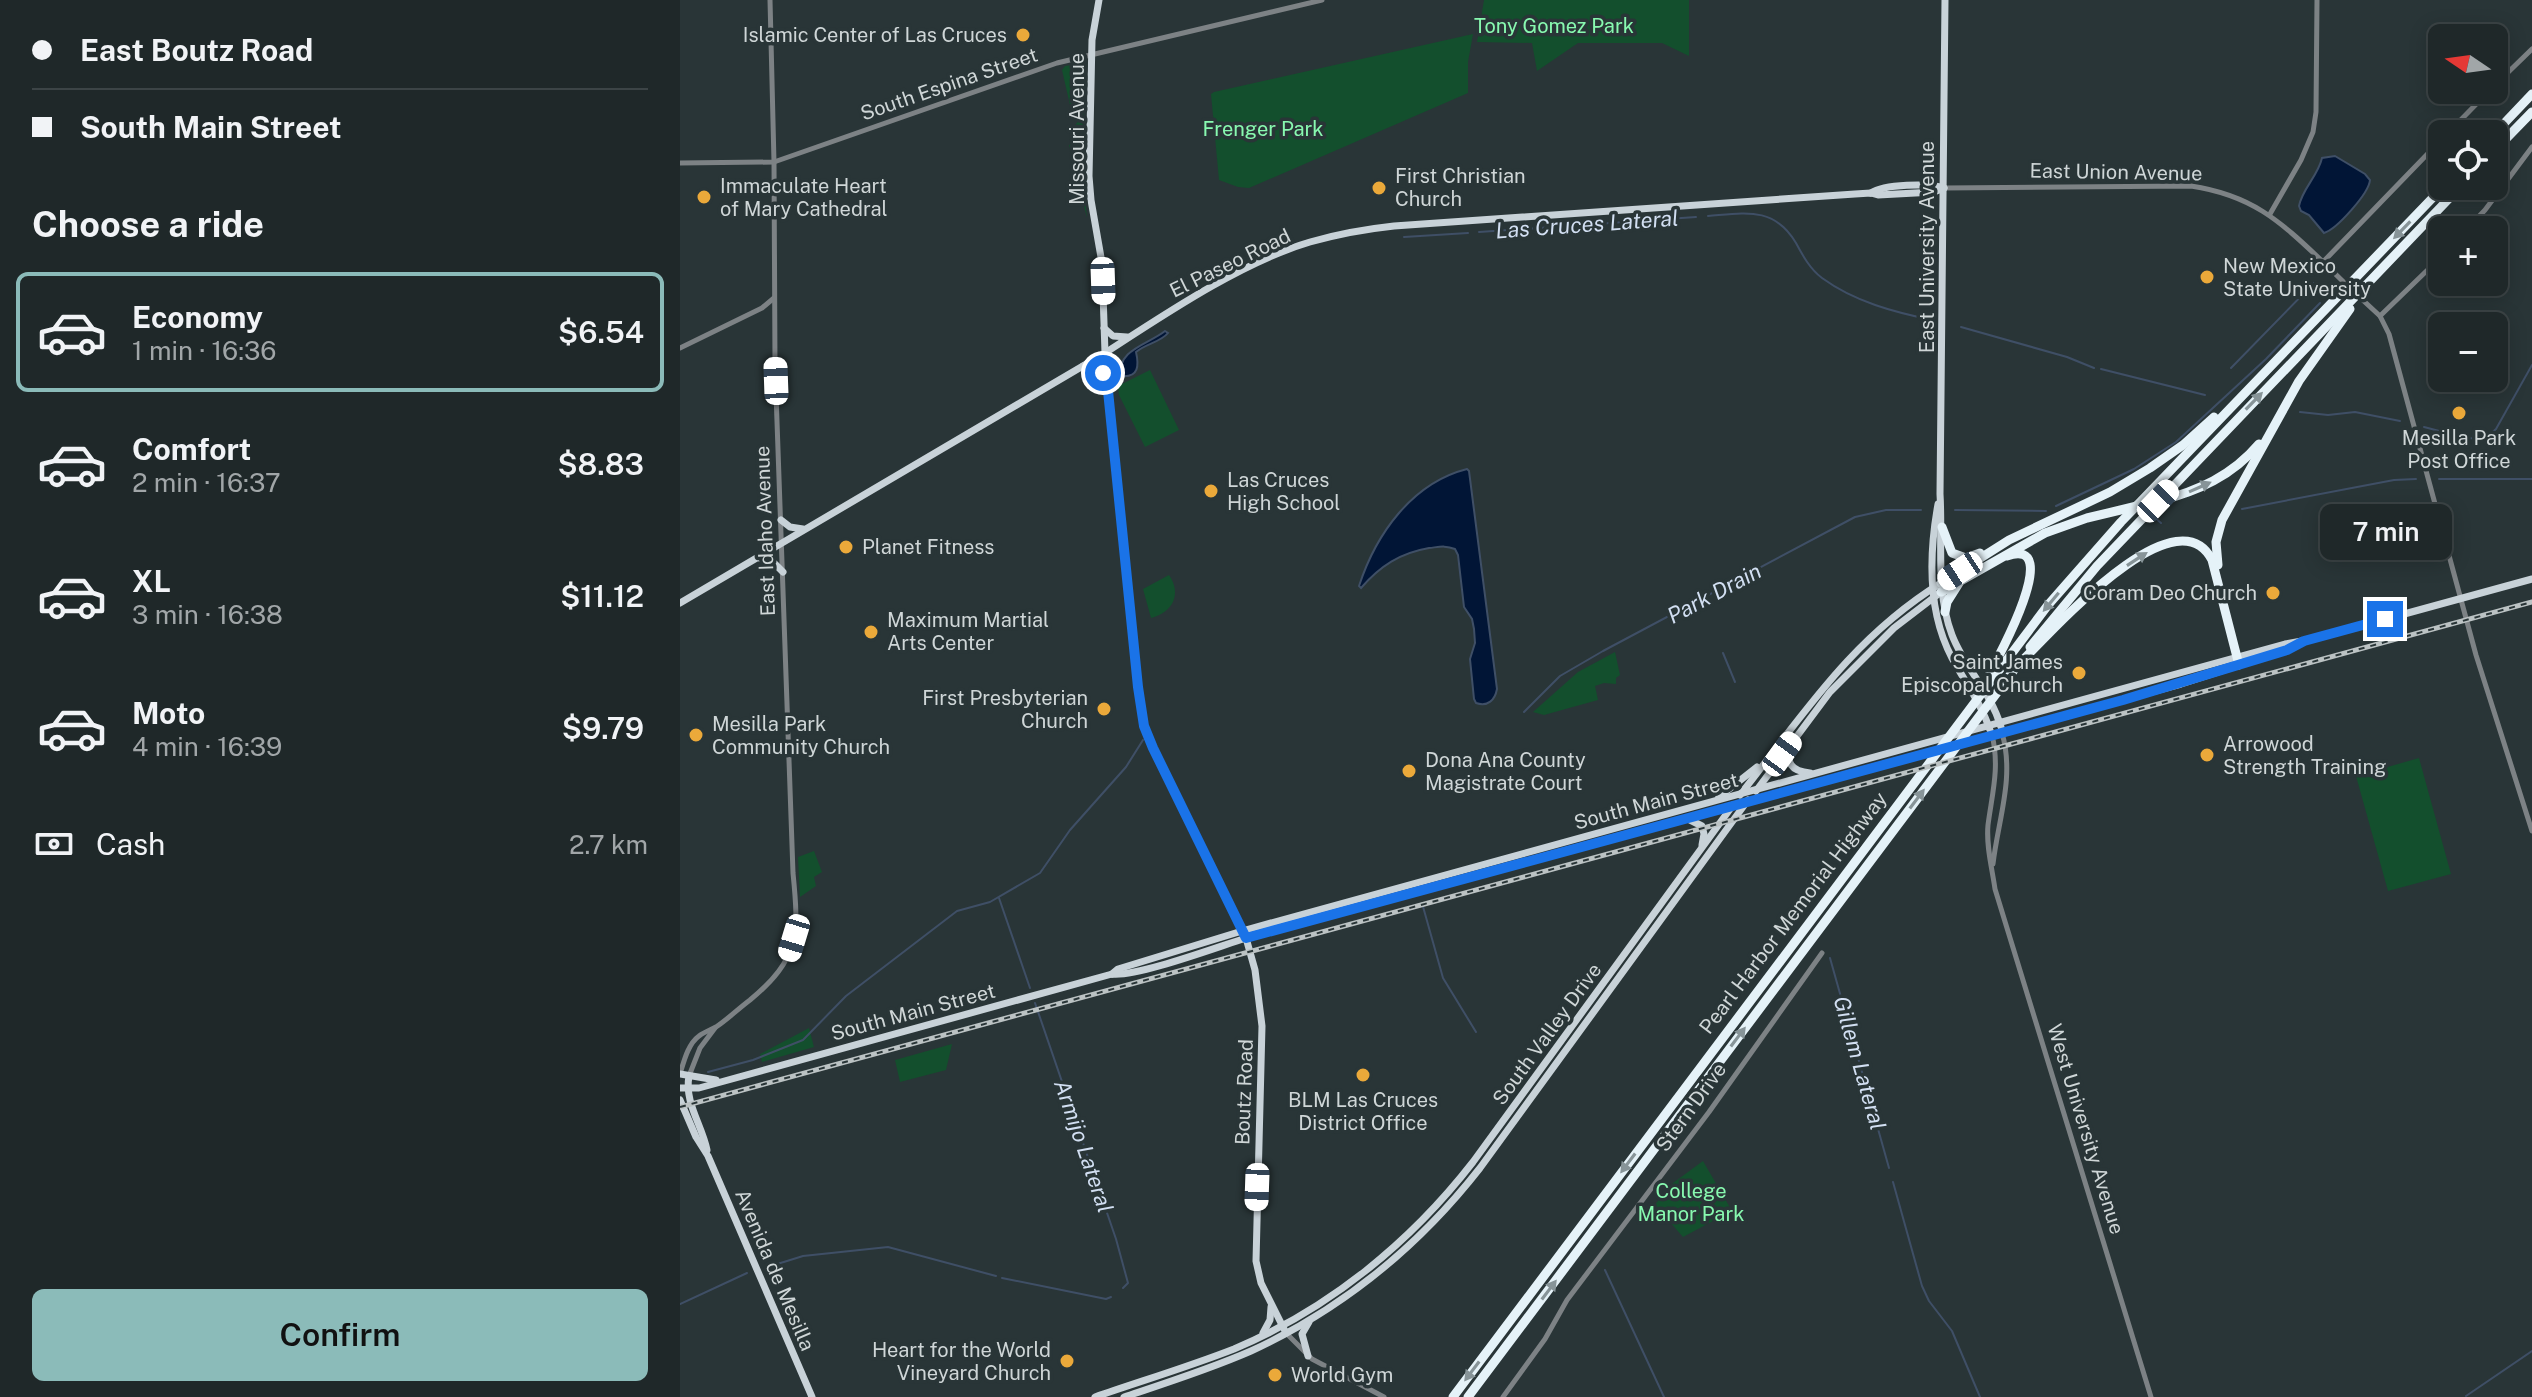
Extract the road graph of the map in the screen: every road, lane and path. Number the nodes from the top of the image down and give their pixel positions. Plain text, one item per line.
1 (770, 0) edge
2 (1099, 0) edge
3 (1322, 0) edge
4 (1945, 0) edge
5 (2317, 0) edge
6 (2532, 49) edge
7 (1092, 56) junction
8 (2508, 72) edge
9 (2532, 94) edge
10 (2476, 104) edge
11 (2532, 112) edge
12 (2461, 120) edge
13 (2507, 120) edge
14 (2508, 137) edge
15 (2532, 147) edge
16 (2428, 153) edge
17 (774, 162) junction
18 (680, 163) edge
19 (1944, 188) junction
20 (2430, 200) edge
21 (2448, 200) edge
22 (2270, 214) junction
23 (2479, 216) edge
24 (2323, 262) junction
25 (2428, 270) edge
26 (774, 297) junction
27 (2342, 313) junction
28 (2380, 316) junction
29 (1104, 328) junction
30 (1129, 337) junction
31 (680, 348) edge
32 (1105, 353) junction
33 (2279, 358) junction
34 (1083, 366) junction
35 (1107, 381) junction
36 (2289, 398) junction
37 (1940, 494) junction
38 (781, 520) junction
39 (1942, 527) junction
40 (806, 529) junction
41 (2009, 540) junction
42 (782, 544) junction
43 (757, 558) junction
44 (1989, 564) junction
45 (783, 572) junction
46 (1962, 579) junction
47 (2532, 579) edge
48 (1937, 590) junction
49 (2460, 598) junction
50 (680, 603) edge
51 (1945, 612) junction
52 (2240, 659) junction
53 (2017, 666) junction
54 (1991, 676) junction
55 (2000, 723) junction
56 (1989, 726) junction
57 (2002, 733) junction
58 (1992, 735) junction
59 (1796, 736) junction
60 (1770, 755) junction
61 (1816, 773) junction
62 (1755, 791) junction
63 (1741, 794) junction
64 (1711, 802) junction
65 (1747, 802) junction
66 (1733, 806) junction
67 (1686, 818) junction
68 (2532, 831) edge
69 (1702, 848) junction
70 (1993, 869) junction
71 (1244, 935) junction
72 (1822, 953) dead end
73 (682, 1075) edge
74 (722, 1080) junction
75 (683, 1088) edge
76 (680, 1100) edge
77 (708, 1156) junction
78 (1271, 1305) junction
79 (1311, 1320) junction
80 (1284, 1330) junction
81 (1260, 1337) junction
82 (1308, 1356) junction
83 (812, 1397) edge
84 (1095, 1397) edge
85 (1124, 1397) edge
86 (1384, 1397) edge
87 (1453, 1397) edge
88 (1468, 1397) edge
89 (1503, 1397) edge
90 (2151, 1397) edge

1 - 17 street, East Idaho Avenue
2 - 7 main road, Missouri Avenue
3 - 7 street, South Espina Street
4 - 19 main road, East University Avenue
5 - 22 street
6 - 8 street
7 - 17 street, South Espina Street
7 - 29 main road, Missouri Avenue
9 - 13 highway
10 - 12 street
11 - 14 highway
15 - 23 street
16 - 24 street
17 - 18 street, South Espina Street
17 - 26 street, East Idaho Avenue
19 - 22 street, East Union Avenue
19 - 30 main road, El Paseo Road
19 - 37 main road, East University Avenue
20 -> 33 highway
21 - 27 highway
22 - 24 street, East Union Avenue
24 - 28 street, East Union Avenue
25 - 28 street
26 - 31 street
26 - 38 street, East Idaho Avenue
27 - 36 highway
53 -> 27 highway
28 - 49 street, East Union Avenue
29 - 30 main road
29 - 32 main road, Missouri Avenue
30 - 32 main road, El Paseo Road
32 - 34 main road, El Paseo Road
32 - 35 main road, Missouri Avenue
33 - 41 highway
33 -> 54 highway
34 - 35 main road
34 - 40 main road, El Paseo Road
35 - 71 main road, Boutz Road
44 -> 36 highway
36 - 52 highway
37 - 39 main road, East University Avenue
37 - 48 main road, East University Avenue
38 - 40 main road
38 - 42 street, East Idaho Avenue
39 - 41 highway
39 - 48 main road, East University Avenue
40 - 42 main road, El Paseo Road
41 - 48 highway
42 - 43 main road, El Paseo Road
42 - 45 street, East Idaho Avenue
43 - 45 main road
43 - 50 main road, El Paseo Road
44 - 46 highway
44 - 54 highway
45 - 73 street, East Idaho Avenue
46 - 48 highway
46 - 51 highway
47 - 49 main road, South Main Street
48 - 51 main road, East University Avenue
48 - 56 main road, East University Avenue
48 - 59 main road, South Valley Drive
48 - 60 main road, South Valley Drive
49 - 52 main road, South Main Street
49 - 68 street, East Union Avenue
51 - 55 main road, East University Avenue
53 -> 52 highway
52 - 55 main road, South Main Street
52 - 57 main road, South Main Street
88 -> 53 highway, Pearl Harbor Memorial Highway
54 -> 87 highway, Pearl Harbor Memorial Highway
55 - 56 main road, South Main Street
55 - 57 main road, West University Avenue
56 - 58 main road, West University Avenue
56 - 61 main road, South Main Street
57 - 58 main road, South Main Street
57 - 70 street, West University Avenue
58 - 65 main road, South Main Street
58 - 70 street, West University Avenue
59 - 61 main road
59 - 62 main road, South Valley Drive
60 - 63 main road, South Valley Drive
60 - 64 main road
61 - 62 main road, South Main Street
62 - 63 main road, South Main Street
62 - 65 main road, South Valley Drive
63 - 64 main road, South Main Street
63 - 66 main road, South Valley Drive
64 - 71 main road, South Main Street
65 - 66 main road, South Main Street
65 - 79 main road, South Valley Drive
66 - 67 main road, South Main Street
66 - 69 main road, South Valley Drive
67 - 69 main road
67 - 71 main road, South Main Street
69 - 80 main road, South Valley Drive
70 - 90 street, West University Avenue
71 - 74 main road, South Main Street
71 - 78 main road, Boutz Road
72 - 89 street, Stern Drive
73 - 74 main road, South Main Street
73 - 75 main road, Avenida de Mesilla
74 - 75 main road, South Main Street
75 - 77 main road, Avenida de Mesilla
76 - 77 main road, Avenida de Mesilla
77 - 83 main road, Avenida de Mesilla
78 - 80 main road, Boutz Road
78 - 81 main road
79 - 80 main road, South Valley Drive
79 - 82 main road
80 - 81 main road, South Valley Drive
80 - 82 street
80 - 85 main road, South Valley Drive
81 - 84 main road, South Valley Drive
82 - 86 street

